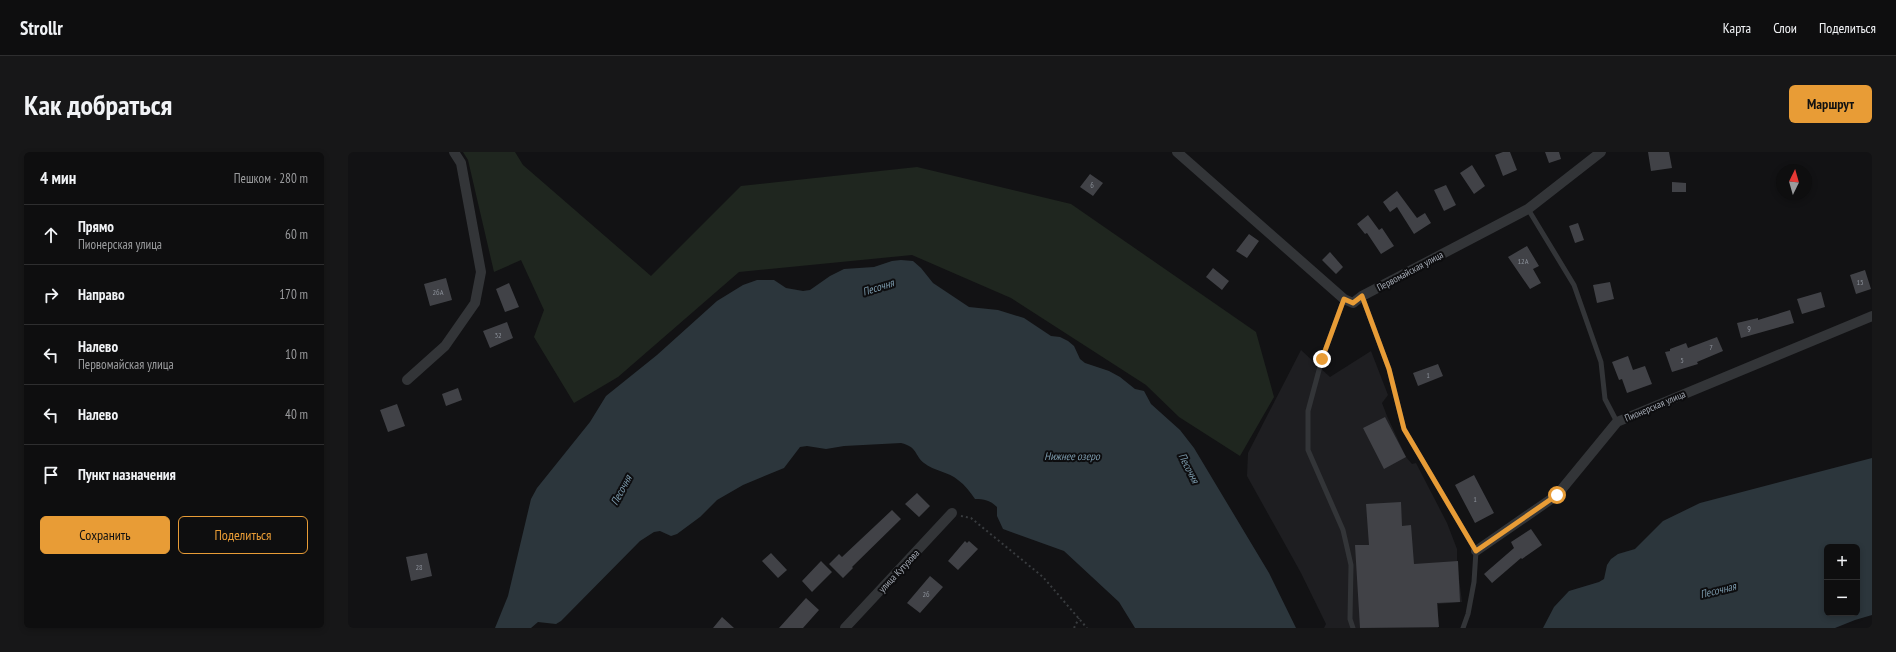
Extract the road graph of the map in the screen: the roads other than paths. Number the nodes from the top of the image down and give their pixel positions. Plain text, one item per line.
1 (454, 152) edge
2 (1177, 152) edge
3 (1601, 152) edge
4 (1592, 155) edge
5 (1528, 209) junction
6 (1362, 296) junction
7 (1344, 299) junction
8 (1872, 316) edge
9 (407, 380) dead end
10 (1617, 422) junction
11 (952, 513) road end
12 (1476, 551) junction
13 (846, 628) edge
14 (1353, 628) edge
15 (1463, 628) edge

1 - 9 street
2 - 7 street
3 - 4 street, Первомайская улица
4 - 5 street, Первомайская улица
5 - 6 street, Первомайская улица
5 - 10 lane
6 - 7 street, Первомайская улица
6 - 12 lane
7 - 14 lane
8 - 10 street, Пионерская улица
10 - 12 street, Пионерская улица
11 - 13 street, улица Кутузова
12 - 15 lane

